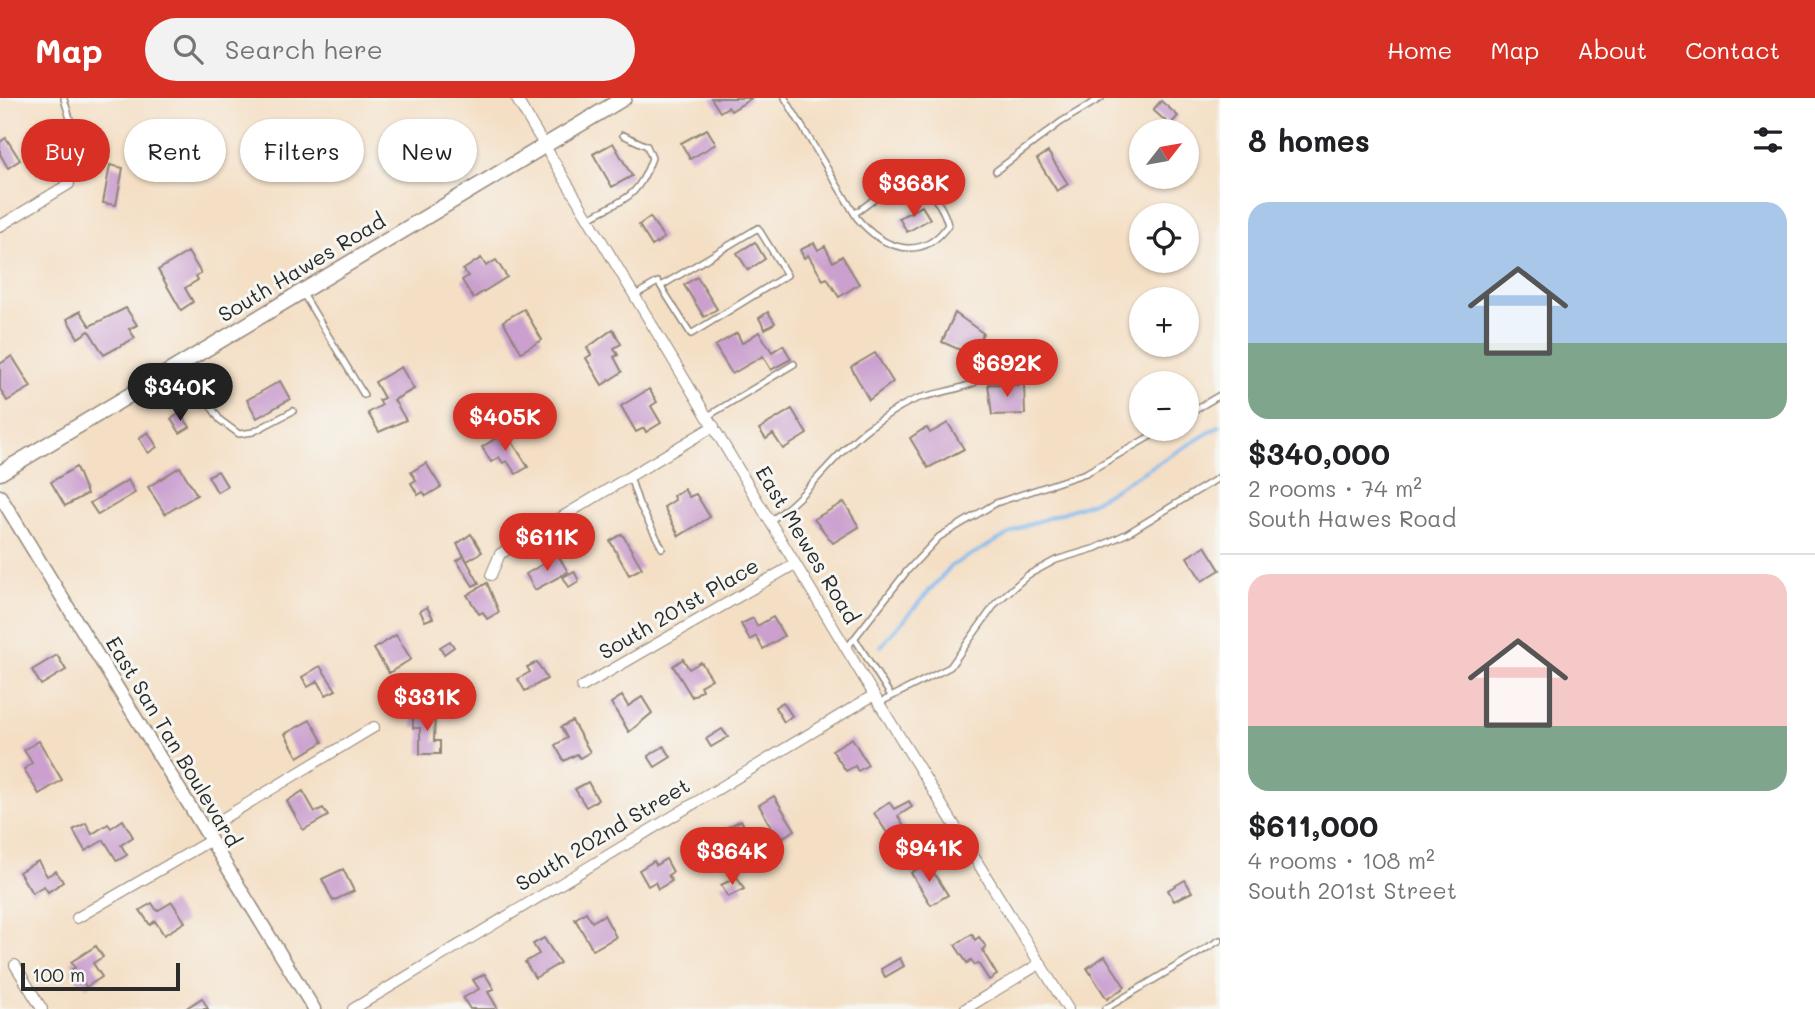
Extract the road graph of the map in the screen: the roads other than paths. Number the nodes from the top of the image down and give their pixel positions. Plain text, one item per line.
1 (516, 98) edge
2 (624, 98) edge
3 (785, 98) edge
4 (1101, 98) edge
5 (64, 99) edge
6 (623, 135) dead end
7 (545, 145) junction
8 (996, 171) dead end
9 (69, 184) joint
10 (855, 214) junction
11 (589, 218) junction
12 (0, 226) edge
13 (661, 286) junction
14 (302, 292) junction
15 (635, 295) junction
16 (183, 364) junction
17 (794, 364) dead end
18 (974, 383) dead end
19 (1220, 394) edge
20 (364, 395) dead end
21 (1199, 407) edge
22 (293, 411) dead end
23 (708, 416) junction
24 (714, 426) junction
25 (1142, 441) edge
26 (0, 473) edge
27 (630, 477) junction
28 (1220, 477) edge
29 (0, 496) edge
30 (770, 521) junction
31 (662, 548) dead end
32 (795, 564) junction
33 (491, 575) dead end
34 (855, 639) junction
35 (846, 649) junction
36 (582, 687) dead end
37 (891, 696) junction
38 (876, 699) junction
39 (374, 727) dead end
40 (207, 835) junction
41 (77, 918) dead end
42 (1220, 940) edge
43 (1041, 963) junction
44 (15, 965) dead end
45 (42, 1009) edge
46 (314, 1009) edge
47 (353, 1009) edge
48 (965, 1009) edge
49 (1068, 1009) edge
50 (1105, 1009) edge

1 - 7 street, East Mewes Road
2 - 7 main road, South Hawes Road
3 - 10 lane
4 - 8 lane
5 - 9 lane
6 - 11 lane
7 - 11 street, East Mewes Road
7 - 14 main road, South Hawes Road
9 - 12 street
10 - 10 lane
11 - 15 street, East Mewes Road
13 - 13 lane
13 - 15 lane
14 - 16 main road, South Hawes Road
14 - 20 lane
15 - 23 street, East Mewes Road
16 - 22 lane
16 - 26 main road, South Hawes Road
17 - 23 lane
18 - 30 lane
19 - 21 lane
23 - 24 street, East Mewes Road
24 - 27 street
24 - 30 street, East Mewes Road
25 - 34 lane
27 - 31 lane
27 - 33 street
28 - 37 lane
29 - 40 street, East San Tan Boulevard
30 - 32 street, East Mewes Road
32 - 35 street, East Mewes Road
32 - 36 street, South 201st Place
34 - 35 lane
34 - 37 lane
35 - 38 street, East Mewes Road
37 - 38 lane
38 - 43 street, East Mewes Road
38 - 47 street, South 202nd Street
39 - 40 street
40 - 41 street
40 - 46 street, East San Tan Boulevard
42 - 50 lane
43 - 48 street
43 - 49 street, East Mewes Road
44 - 45 street

